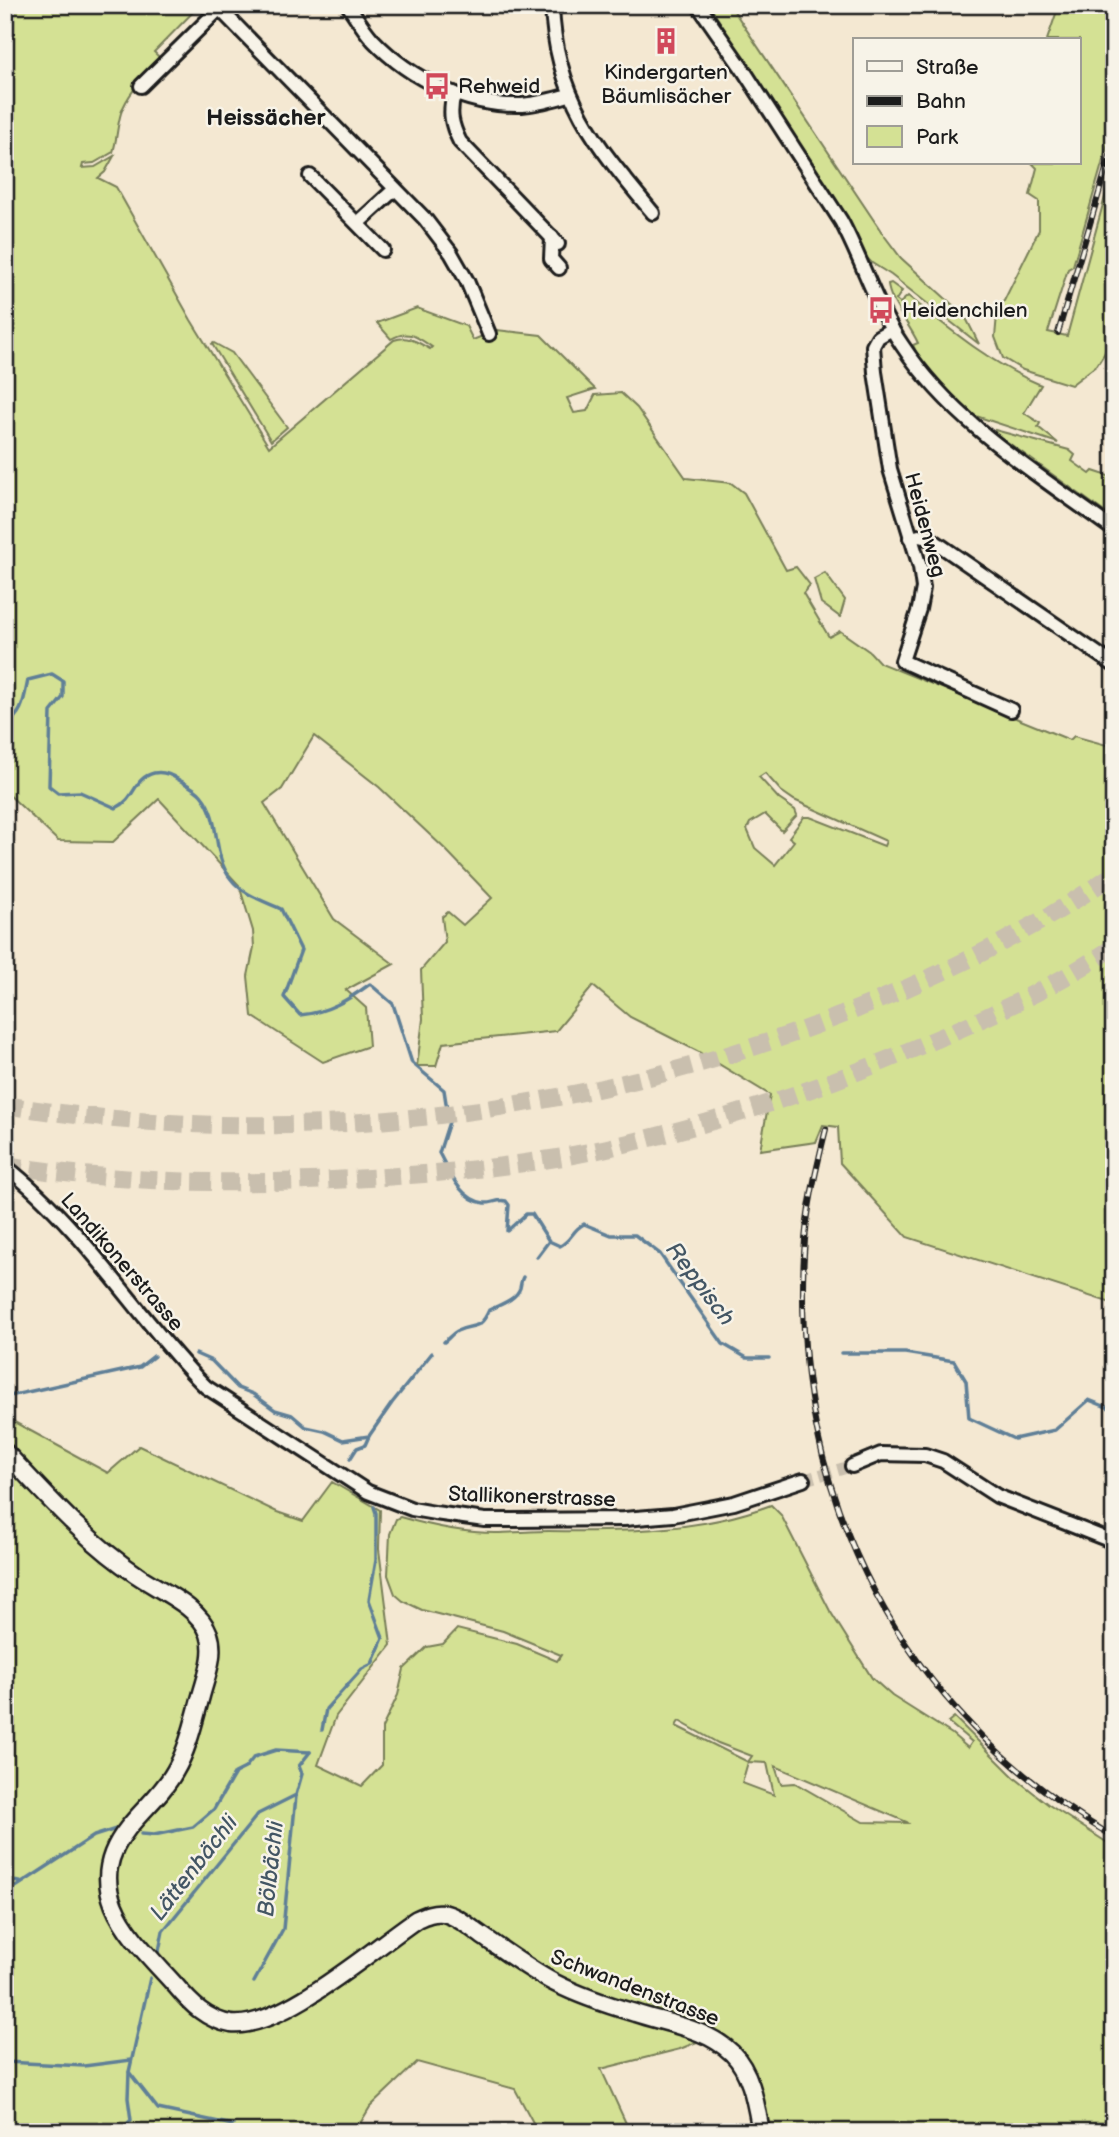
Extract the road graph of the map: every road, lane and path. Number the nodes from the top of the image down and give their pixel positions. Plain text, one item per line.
1 (348, 5) edge
2 (552, 5) edge
3 (698, 5) edge
4 (217, 7) edge
5 (141, 86) dead end
6 (454, 93) junction
7 (569, 95) junction
8 (310, 176) dead end
9 (395, 189) junction
10 (653, 213) dead end
11 (358, 223) junction
12 (383, 250) dead end
13 (559, 268) dead end
14 (892, 329) junction
15 (489, 334) dead end
16 (1114, 530) edge
17 (911, 538) junction
18 (1114, 665) edge
19 (1011, 710) dead end
20 (5, 1166) edge
21 (206, 1387) joint
22 (5, 1452) edge
23 (852, 1466) tunnel mouth
24 (803, 1480) tunnel mouth
25 (1114, 1542) edge
26 (761, 2132) edge

1 - 6 street
2 - 7 street
3 - 14 street
4 - 5 street
4 - 9 street
6 - 7 street
6 - 13 street
7 - 10 street
8 - 11 street
9 - 11 street
9 - 15 street
11 - 12 street
14 - 16 street
14 - 17 street, Heidenweg
17 - 18 street
17 - 19 street, Heidenweg
20 - 21 street, Landikonerstrasse
21 - 24 street, Stallikonerstrasse
22 - 26 main road, Schwandenstrasse
23 - 25 street

